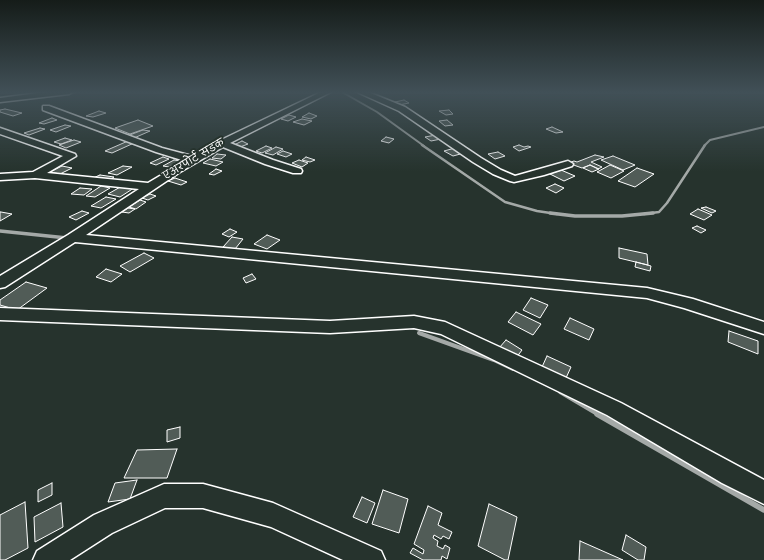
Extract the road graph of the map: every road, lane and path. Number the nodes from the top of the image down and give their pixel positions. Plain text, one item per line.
1 (73, 118) edge
2 (274, 118) edge
3 (416, 118) edge
4 (0, 131) edge
5 (222, 143) junction
6 (193, 160) junction
7 (568, 164) dead end
8 (297, 170) dead end
9 (35, 175) junction
10 (0, 177) edge
11 (151, 187) junction
12 (70, 240) junction
13 (0, 283) edge
14 (0, 314) edge
15 (764, 328) edge
16 (764, 492) edge
17 (46, 560) edge
18 (372, 560) edge

1 - 6 street
2 - 5 street, एअरपोर्ट सडक
3 - 7 street
4 - 9 street
5 - 6 street, एअरपोर्ट सडक
5 - 8 street
6 - 11 street, एअरपोर्ट सडक
9 - 10 street
9 - 11 street
11 - 12 street, एअरपोर्ट सडक
12 - 13 street, एअरपोर्ट सडक
12 - 15 street
14 - 16 street
17 - 18 street

